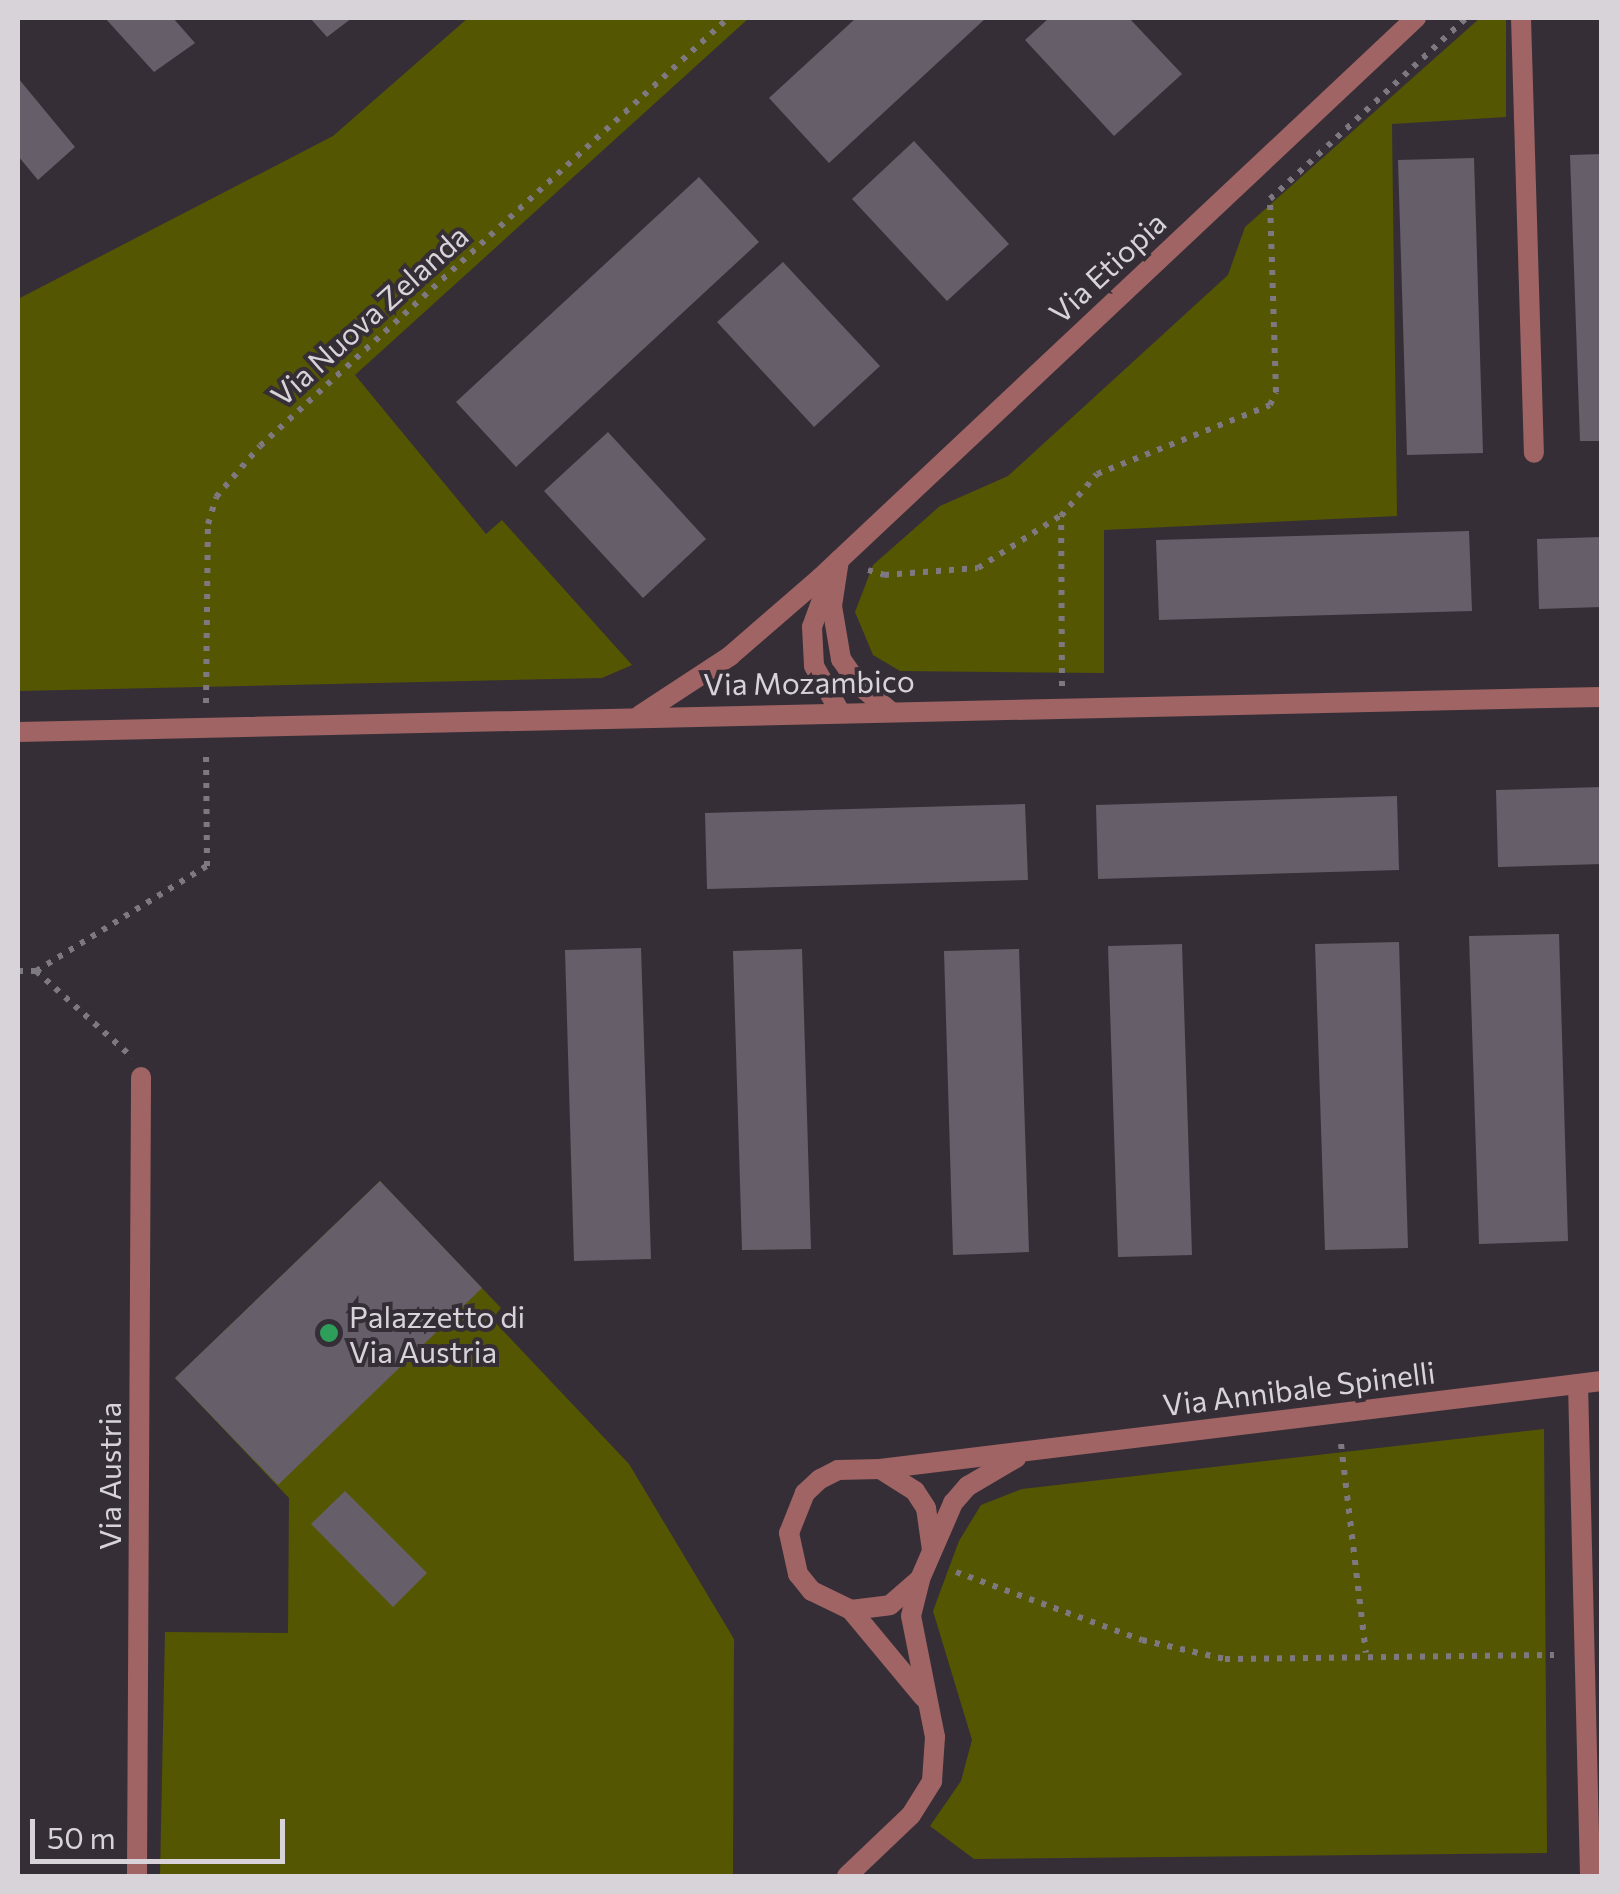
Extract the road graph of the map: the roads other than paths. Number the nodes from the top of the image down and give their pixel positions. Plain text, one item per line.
1 (1416, 18) edge
2 (1521, 18) edge
3 (1534, 452) dead end
4 (839, 560) junction
5 (1602, 697) edge
6 (890, 710) junction
7 (840, 712) junction
8 (638, 716) junction
9 (18, 732) edge
10 (142, 1077) road end
11 (1602, 1381) edge
12 (1578, 1384) junction
13 (1027, 1452) junction
14 (880, 1469) junction
15 (932, 1550) junction
16 (920, 1579) junction
17 (850, 1610) junction
18 (929, 1703) junction
19 (137, 1876) edge
20 (847, 1876) edge
21 (1590, 1876) edge

1 - 4 street, Via Etiopia
2 - 3 street
4 - 6 street
4 - 7 street, Via Etiopia
4 - 8 street, Via Etiopia
5 - 6 street, Via Mozambico
6 - 7 street, Via Mozambico
7 - 8 street, Via Mozambico
8 - 9 street, Via Mozambico
10 - 19 street, Via Austria
11 - 12 street, Via Annibale Spinelli
12 - 13 street, Via Annibale Spinelli
12 - 21 street
13 - 14 street, Via Annibale Spinelli
13 - 15 street, Via Annibale Spinelli
14 - 15 street
14 - 17 street
15 - 16 street
16 - 17 street
16 - 18 street
17 - 18 street
18 - 20 street

